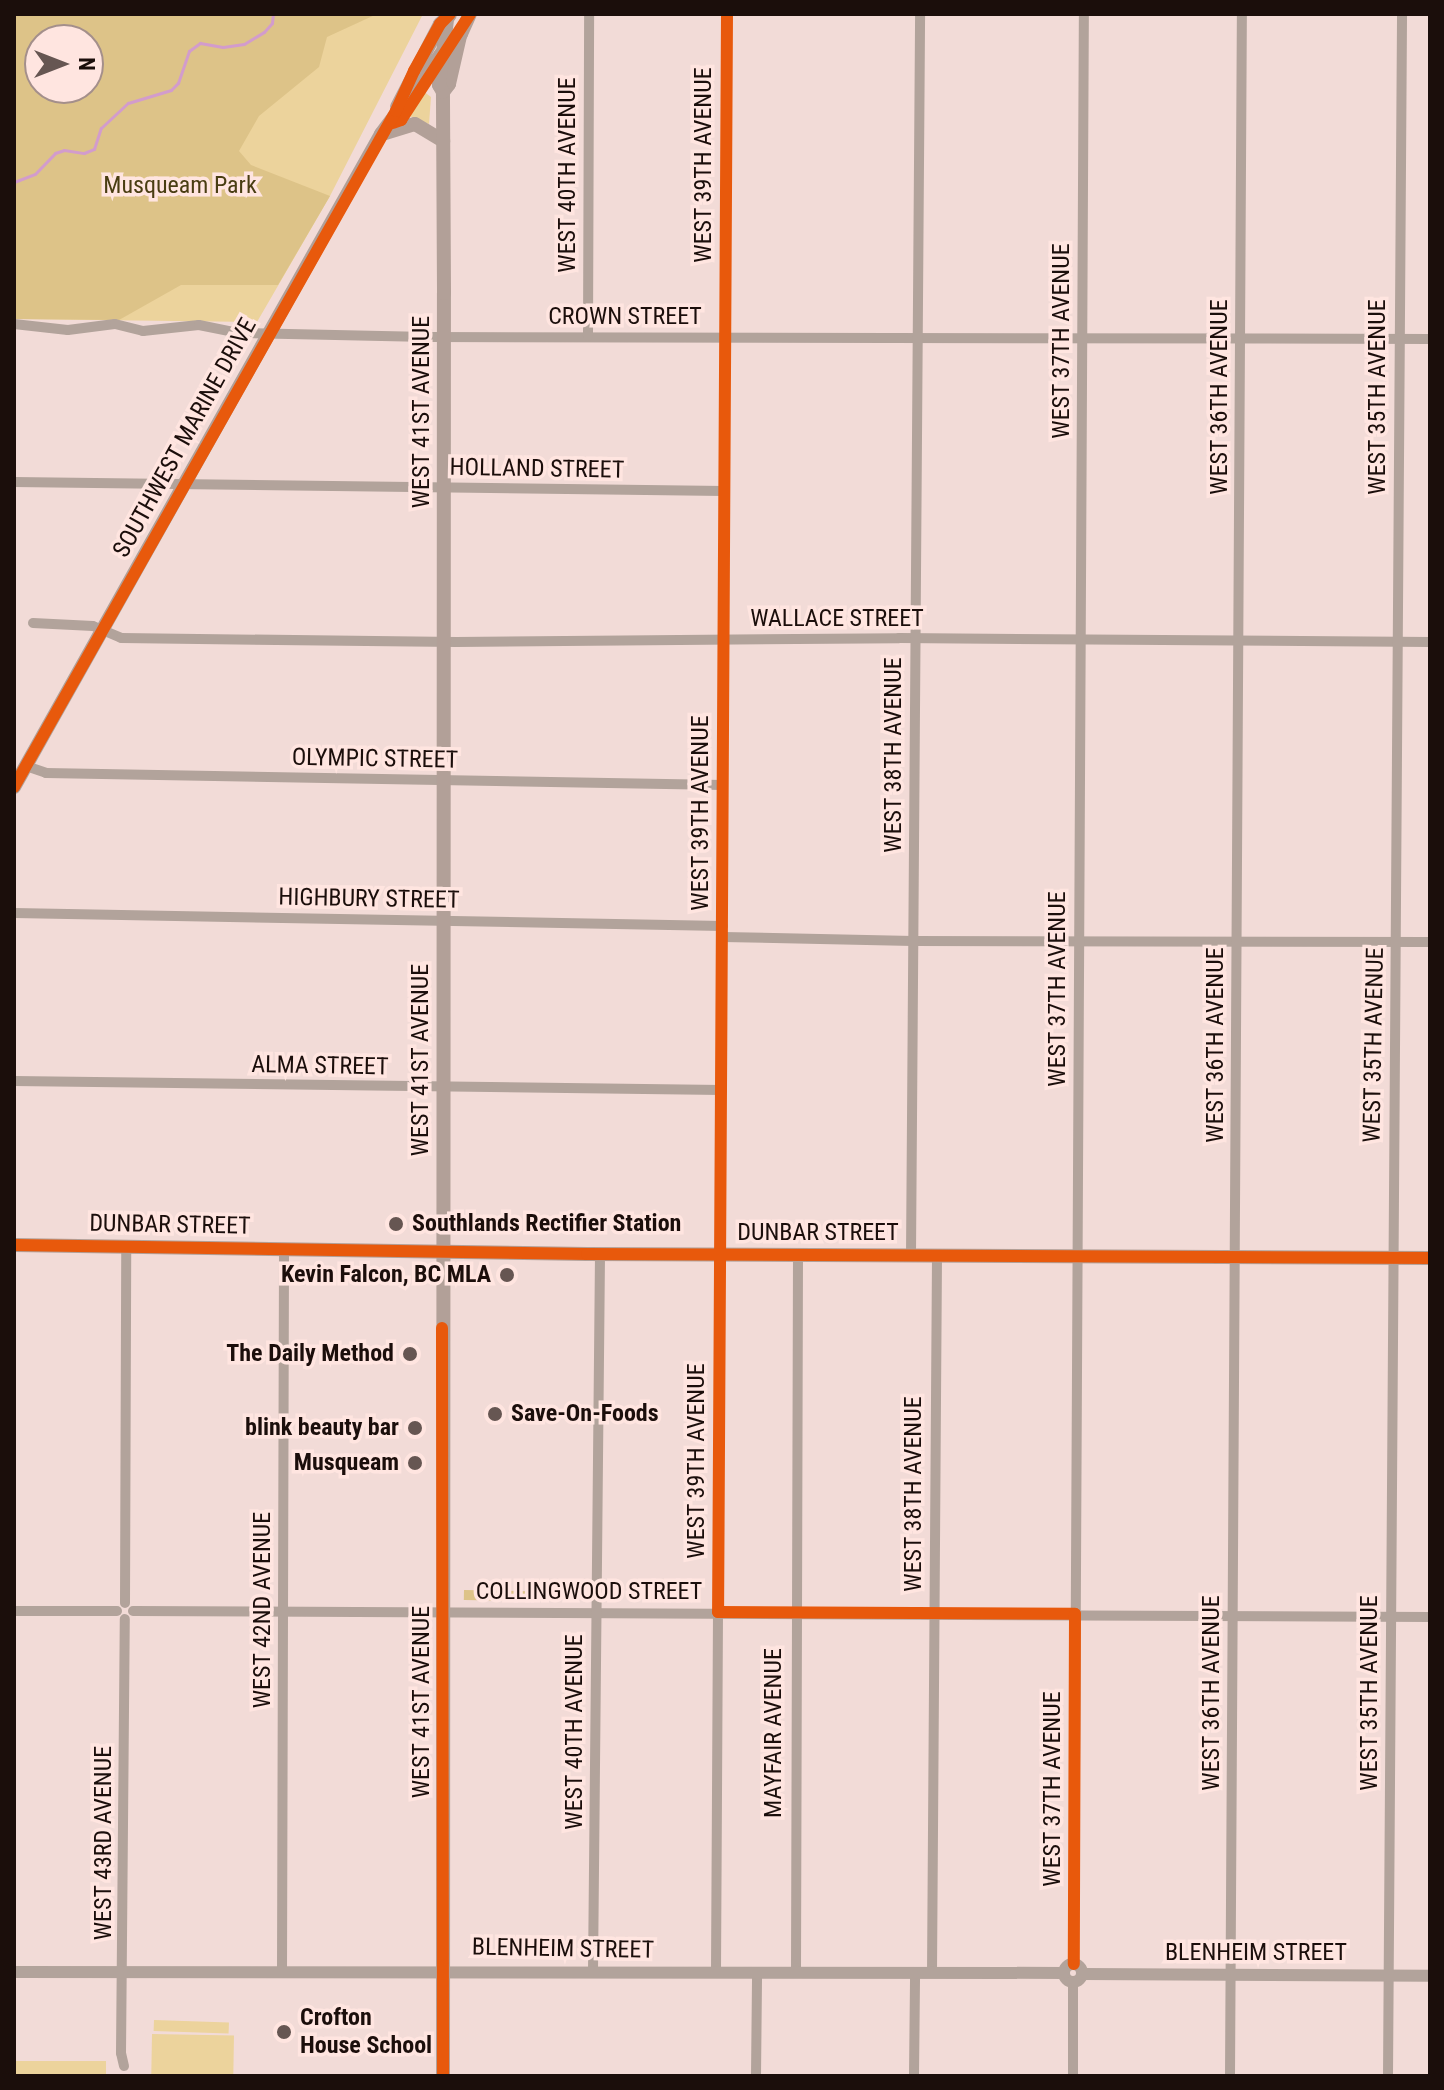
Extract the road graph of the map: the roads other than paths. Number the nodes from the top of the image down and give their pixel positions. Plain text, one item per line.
1 (470, 14) edge
2 (589, 14) edge
3 (727, 14) edge
4 (920, 14) edge
5 (1084, 14) edge
6 (1242, 14) edge
7 (1402, 14) edge
8 (449, 17) edge
9 (461, 34) junction
10 (441, 54) junction
11 (443, 92) junction
12 (396, 111) junction
13 (381, 134) junction
14 (443, 141) junction
15 (14, 324) edge
16 (270, 334) junction
17 (588, 336) junction
18 (443, 337) junction
19 (726, 337) junction
20 (917, 337) junction
21 (1082, 338) junction
22 (1240, 339) junction
23 (1397, 339) junction
24 (1430, 339) edge
25 (14, 482) edge
26 (181, 486) junction
27 (444, 487) junction
28 (724, 491) junction
29 (33, 623) dead end
30 (103, 630) junction
31 (915, 638) junction
32 (724, 640) junction
33 (1081, 640) junction
34 (1239, 640) junction
35 (1397, 641) junction
36 (443, 642) junction
37 (1430, 642) edge
38 (26, 766) junction
39 (443, 780) junction
40 (723, 785) junction
41 (14, 787) edge
42 (14, 913) edge
43 (443, 921) junction
44 (723, 932) junction
45 (1079, 940) junction
46 (913, 941) junction
47 (1236, 941) junction
48 (1395, 941) junction
49 (1430, 942) edge
50 (14, 1081) edge
51 (443, 1088) junction
52 (722, 1090) junction
53 (14, 1245) edge
54 (126, 1246) junction
55 (284, 1248) junction
56 (443, 1251) junction
57 (600, 1254) junction
58 (721, 1254) junction
59 (798, 1255) junction
60 (911, 1255) junction
61 (937, 1256) junction
62 (1077, 1256) junction
63 (1235, 1257) junction
64 (1392, 1258) junction
65 (1430, 1258) edge
66 (14, 1611) edge
67 (125, 1611) junction
68 (596, 1611) junction
69 (283, 1612) junction
70 (444, 1612) junction
71 (718, 1612) junction
72 (797, 1613) junction
73 (935, 1614) junction
74 (1075, 1614) junction
75 (1233, 1615) junction
76 (1390, 1617) junction
77 (1430, 1617) edge
78 (442, 1970) junction
79 (593, 1971) junction
80 (14, 1972) edge
81 (123, 1972) junction
82 (282, 1972) junction
83 (716, 1972) junction
84 (757, 1972) junction
85 (796, 1972) junction
86 (915, 1973) junction
87 (932, 1973) junction
88 (1073, 1974) junction
89 (1231, 1975) junction
90 (1389, 1975) junction
91 (1430, 1976) edge
92 (124, 2066) dead end
93 (443, 2076) edge
94 (756, 2076) edge
95 (914, 2076) edge
96 (1073, 2076) edge
97 (1230, 2076) edge
98 (1388, 2076) edge

1 - 9 main road, SOUTHWEST MARINE DRIVE
2 - 17 street, WEST 40TH AVENUE
3 - 19 street, WEST 39TH AVENUE
4 - 20 street, WEST 38TH AVENUE
5 - 21 street, WEST 37TH AVENUE
6 - 22 street, WEST 36TH AVENUE
7 - 23 street, WEST 35TH AVENUE
8 - 10 main road, WEST 41ST AVENUE
8 - 12 main road, SOUTHWEST MARINE DRIVE
9 - 10 main road, SOUTHWEST MARINE DRIVE
9 - 11 main road, WEST 41ST AVENUE
10 - 11 main road, WEST 41ST AVENUE
10 - 12 main road, SOUTHWEST MARINE DRIVE
11 - 14 main road, WEST 41ST AVENUE
12 - 13 main road, SOUTHWEST MARINE DRIVE
13 - 14 main road
13 - 16 main road, SOUTHWEST MARINE DRIVE
14 - 18 main road, WEST 41ST AVENUE
15 - 16 street, CROWN STREET
16 - 18 street, CROWN STREET
16 - 26 main road, SOUTHWEST MARINE DRIVE
17 - 18 street, CROWN STREET
17 - 19 street, CROWN STREET
18 - 27 main road, WEST 41ST AVENUE
19 - 20 street, CROWN STREET
19 - 28 street, WEST 39TH AVENUE
20 - 21 street, CROWN STREET
20 - 31 street, WEST 38TH AVENUE
21 - 22 street, CROWN STREET
21 - 33 street, WEST 37TH AVENUE
22 - 23 street, CROWN STREET
22 - 34 street, WEST 36TH AVENUE
23 - 24 street, CROWN STREET
23 - 35 street, WEST 35TH AVENUE
25 - 26 street, HOLLAND STREET
26 - 27 street, HOLLAND STREET
26 - 30 main road, SOUTHWEST MARINE DRIVE
27 - 28 street, HOLLAND STREET
27 - 36 main road, WEST 41ST AVENUE
28 - 32 street, WEST 39TH AVENUE
29 - 30 street, WALLACE STREET
30 - 36 street, WALLACE STREET
30 - 38 main road, SOUTHWEST MARINE DRIVE
31 - 32 street, WALLACE STREET
31 - 33 street, WALLACE STREET
31 - 46 street, WEST 38TH AVENUE
32 - 36 street, WALLACE STREET
32 - 40 street, WEST 39TH AVENUE
33 - 34 street, WALLACE STREET
33 - 45 street, WEST 37TH AVENUE
34 - 35 street, WALLACE STREET
34 - 47 street, WEST 36TH AVENUE
35 - 37 street, WALLACE STREET
35 - 48 street, WEST 35TH AVENUE
36 - 39 main road, WEST 41ST AVENUE
38 - 39 street, OLYMPIC STREET
38 - 41 main road, SOUTHWEST MARINE DRIVE
39 - 40 street, OLYMPIC STREET
39 - 43 main road, WEST 41ST AVENUE
40 - 44 street, WEST 39TH AVENUE
42 - 43 street, HIGHBURY STREET
43 - 44 street, HIGHBURY STREET
43 - 51 main road, WEST 41ST AVENUE
44 - 46 street, HIGHBURY STREET
44 - 52 street, WEST 39TH AVENUE
45 - 46 street, HIGHBURY STREET
45 - 47 street, HIGHBURY STREET
45 - 62 street, WEST 37TH AVENUE
46 - 60 street, WEST 38TH AVENUE
47 - 48 street, HIGHBURY STREET
47 - 63 street, WEST 36TH AVENUE
48 - 49 street, HIGHBURY STREET
48 - 64 street, WEST 35TH AVENUE
50 - 51 street, ALMA STREET
51 - 52 street, ALMA STREET
51 - 56 main road, WEST 41ST AVENUE
52 - 58 street, WEST 39TH AVENUE
53 - 54 main road, DUNBAR STREET
54 - 55 main road, DUNBAR STREET
54 - 67 street, WEST 43RD AVENUE
55 - 56 main road, DUNBAR STREET
55 - 69 street, WEST 42ND AVENUE
56 - 57 main road, DUNBAR STREET
56 - 70 main road, WEST 41ST AVENUE
57 - 58 main road, DUNBAR STREET
57 - 68 street, WEST 40TH AVENUE
58 - 59 main road, DUNBAR STREET
58 - 71 street, WEST 39TH AVENUE
59 - 60 main road, DUNBAR STREET
59 - 72 street, MAYFAIR AVENUE
60 - 61 main road, DUNBAR STREET
61 - 62 main road, DUNBAR STREET
61 - 73 street, WEST 38TH AVENUE
62 - 63 main road, DUNBAR STREET
62 - 74 street, WEST 37TH AVENUE
63 - 64 main road, DUNBAR STREET
63 - 75 street, WEST 36TH AVENUE
64 - 65 main road, DUNBAR STREET
64 - 76 street, WEST 35TH AVENUE
66 - 67 street, COLLINGWOOD STREET
67 - 69 street, COLLINGWOOD STREET
67 - 81 street, WEST 43RD AVENUE
68 - 70 street, COLLINGWOOD STREET
68 - 71 street, COLLINGWOOD STREET
68 - 79 street, WEST 40TH AVENUE
69 - 70 street, COLLINGWOOD STREET
69 - 82 street, WEST 42ND AVENUE
70 - 78 main road, WEST 41ST AVENUE
71 - 72 street, COLLINGWOOD STREET
71 - 83 street, WEST 39TH AVENUE
72 - 73 street, COLLINGWOOD STREET
72 - 85 street, MAYFAIR AVENUE
73 - 74 street, COLLINGWOOD STREET
73 - 87 street, WEST 38TH AVENUE
74 - 75 street, COLLINGWOOD STREET
74 - 88 street, WEST 37TH AVENUE
75 - 76 street, COLLINGWOOD STREET
75 - 89 street, WEST 36TH AVENUE
76 - 77 street, COLLINGWOOD STREET
76 - 90 street, WEST 35TH AVENUE
78 - 79 street, BLENHEIM STREET
78 - 82 street, BLENHEIM STREET
78 - 93 main road, WEST 41ST AVENUE
79 - 83 street, BLENHEIM STREET
80 - 81 street, BLENHEIM STREET
81 - 82 street, BLENHEIM STREET
81 - 92 street, WEST 43RD AVENUE
83 - 84 street, BLENHEIM STREET
84 - 85 street, BLENHEIM STREET
84 - 94 street
85 - 86 street, BLENHEIM STREET
86 - 87 street, BLENHEIM STREET
86 - 95 street
87 - 88 street, BLENHEIM STREET
88 - 89 street, BLENHEIM STREET
88 - 96 street, WEST 37TH AVENUE
89 - 90 street, BLENHEIM STREET
89 - 97 street, WEST 36TH AVENUE
90 - 91 street, BLENHEIM STREET
90 - 98 street, WEST 35TH AVENUE

